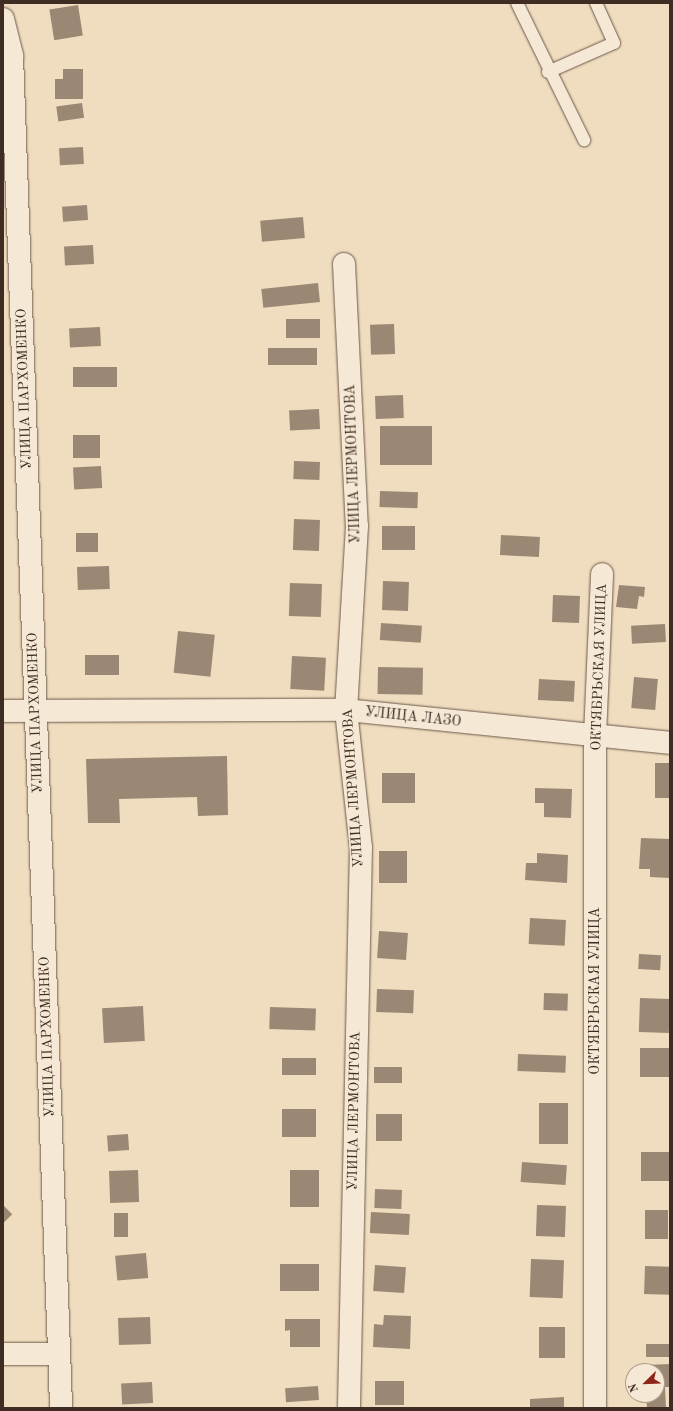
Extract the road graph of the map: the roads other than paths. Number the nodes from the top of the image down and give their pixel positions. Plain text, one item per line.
1 (517, 3) edge
2 (596, 3) edge
3 (3, 19) edge
4 (548, 72) junction
5 (584, 140) dead end
6 (344, 264) dead end
7 (602, 574) dead end
8 (346, 710) junction
9 (3, 711) edge
10 (35, 713) junction
11 (595, 736) junction
12 (670, 743) edge
13 (3, 1354) edge
14 (59, 1354) junction
15 (61, 1408) edge
16 (349, 1408) edge
17 (595, 1408) edge

1 - 4 lane
2 - 4 lane
3 - 10 street, УЛИЦА ПАРХОМЕНКО
4 - 5 lane
6 - 8 street, УЛИЦА ЛЕРМОНТОВА
7 - 11 street, ОКТЯБРЬСКАЯ УЛИЦА
8 - 10 street, УЛИЦА ЛАЗО
8 - 11 street, УЛИЦА ЛАЗО
8 - 16 street, УЛИЦА ЛЕРМОНТОВА
9 - 10 street, УЛИЦА ЛАЗО
10 - 14 street, УЛИЦА ПАРХОМЕНКО
11 - 12 street, УЛИЦА ЛАЗО
11 - 17 street, ОКТЯБРЬСКАЯ УЛИЦА
13 - 14 street
14 - 15 street, УЛИЦА ПАРХОМЕНКО

